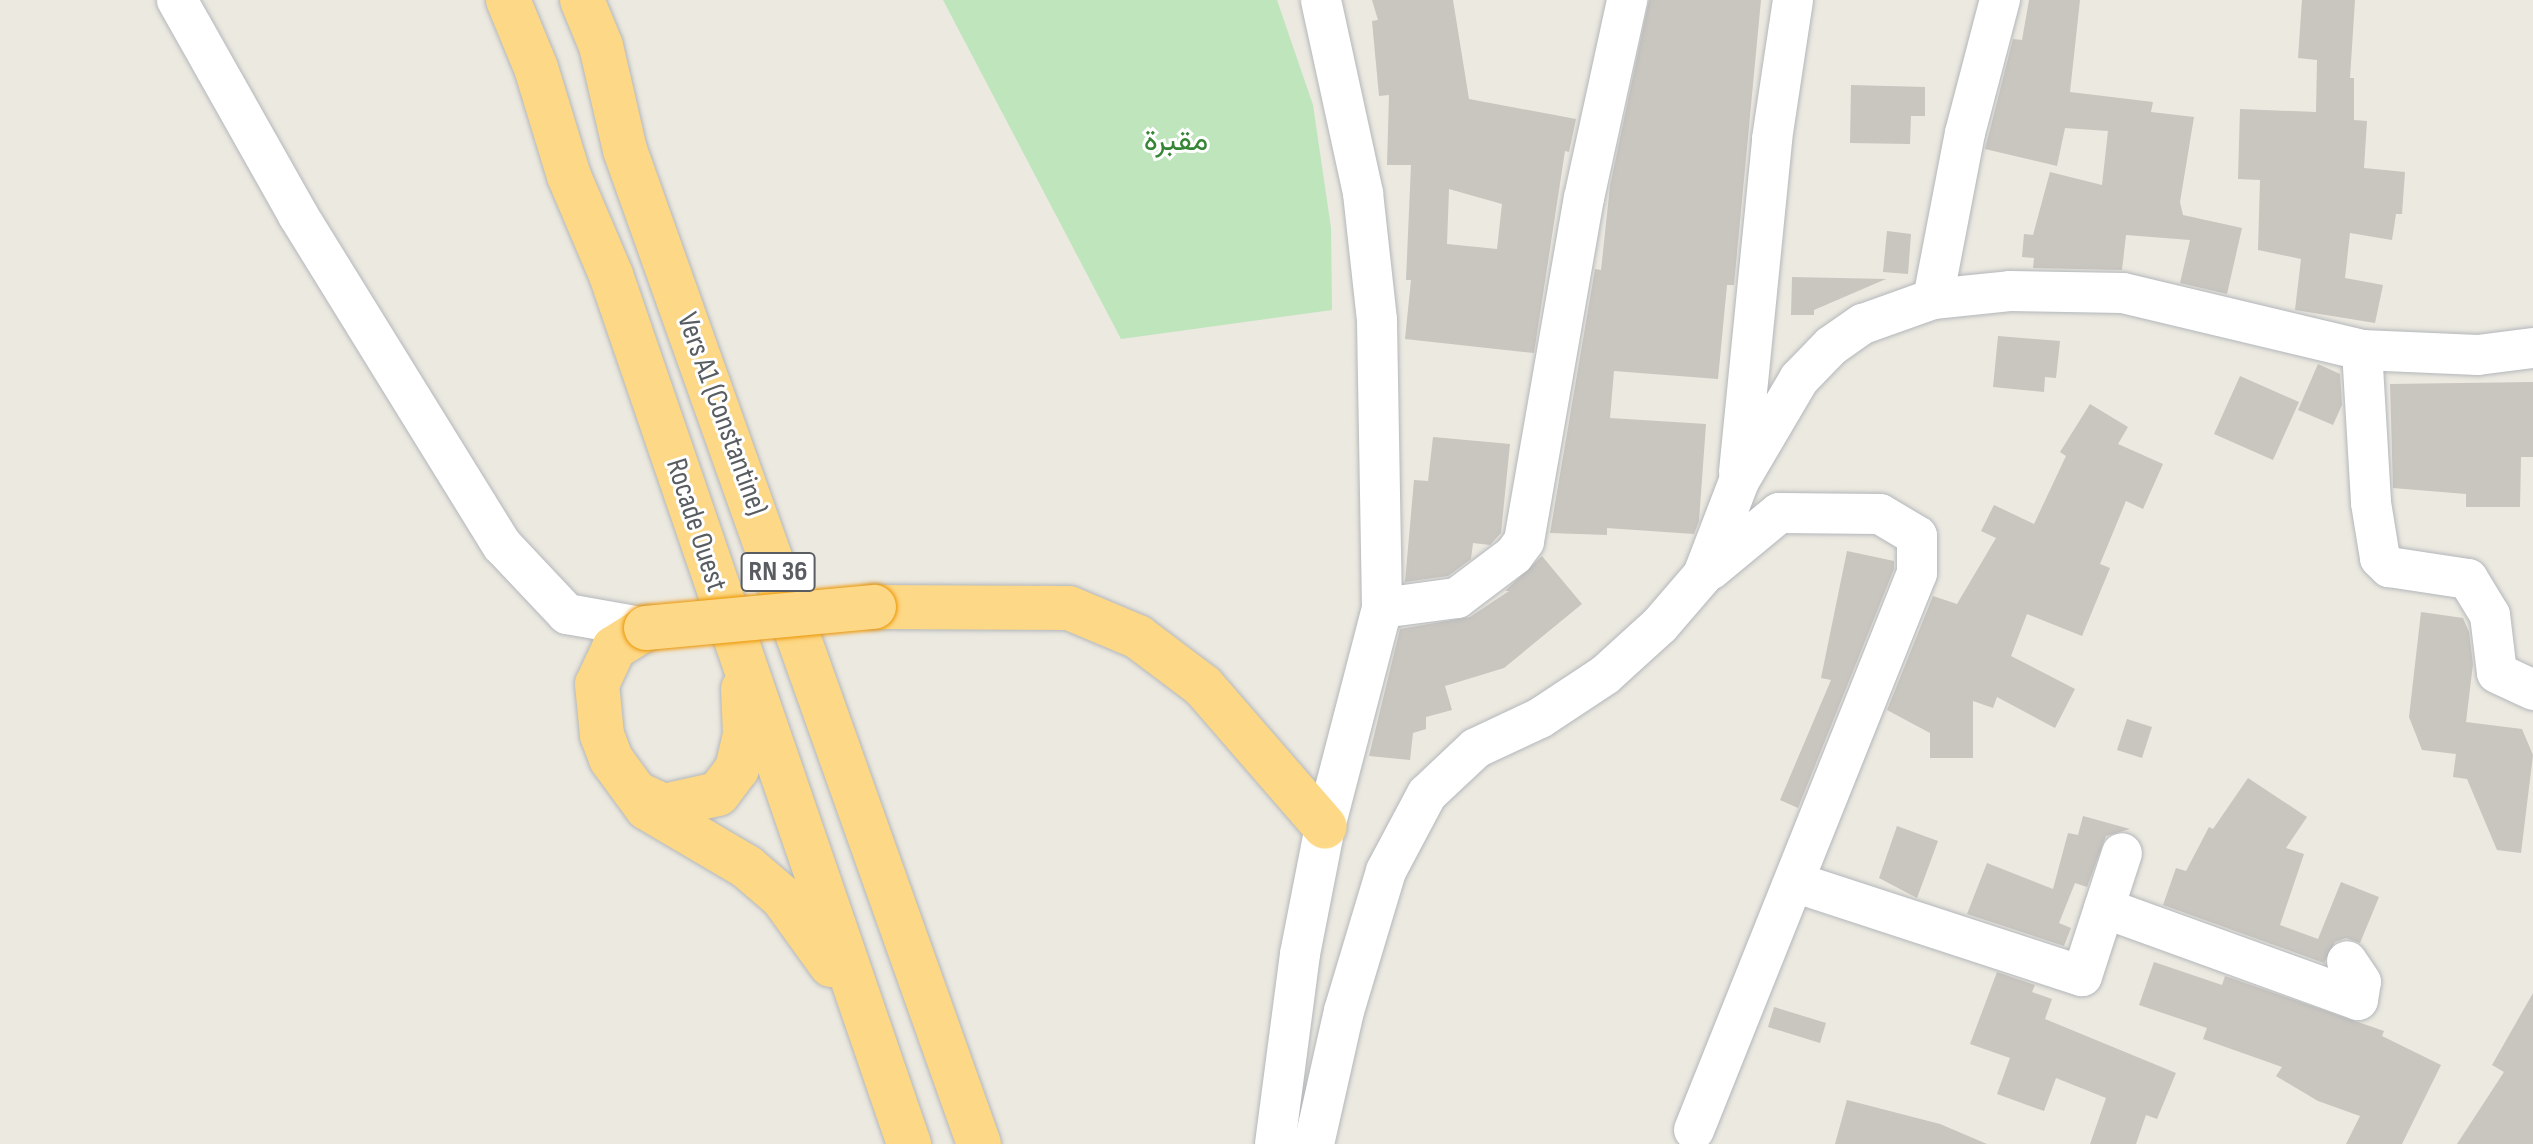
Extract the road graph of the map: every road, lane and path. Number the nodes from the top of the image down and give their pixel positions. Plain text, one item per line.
1 (177, 0) edge
2 (508, 0) edge
3 (582, 0) edge
4 (1321, 0) edge
5 (1627, 0) edge
6 (1793, 0) edge
7 (2000, 0) edge
8 (1933, 299) junction
9 (2533, 348) edge
10 (2362, 350) junction
11 (1739, 481) junction
12 (1703, 575) junction
13 (1382, 608) junction
14 (567, 614) junction
15 (646, 628) junction
16 (736, 647) junction
17 (597, 684) junction
18 (2533, 690) edge
19 (627, 785) junction
20 (1325, 827) junction
21 (2122, 853) dead end
22 (1794, 882) junction
23 (2104, 908) junction
24 (2347, 961) dead end
25 (874, 1033) junction
26 (1694, 1130) dead end
27 (909, 1144) edge
28 (979, 1144) edge
29 (1275, 1144) edge
30 (1314, 1144) edge

1 - 14 street
2 - 16 highway, Rocade Ouest
3 - 28 highway, Vers A1 (Constantine) / RN 36
4 - 13 street
5 - 13 street
6 - 11 street
7 - 8 street
8 - 10 street
8 - 11 street
9 - 10 street
10 - 18 street
11 - 12 street
12 - 22 street
12 - 30 street
13 - 20 street
14 - 15 street
14 - 17 street
15 - 17 highway
15 - 20 highway, bridge
16 - 19 highway
16 - 25 highway, Rocade Ouest
17 - 19 highway
19 - 25 highway
20 - 29 street
21 - 23 street
22 - 23 street
22 - 26 street
23 - 24 street
25 - 27 highway, Rocade Ouest

